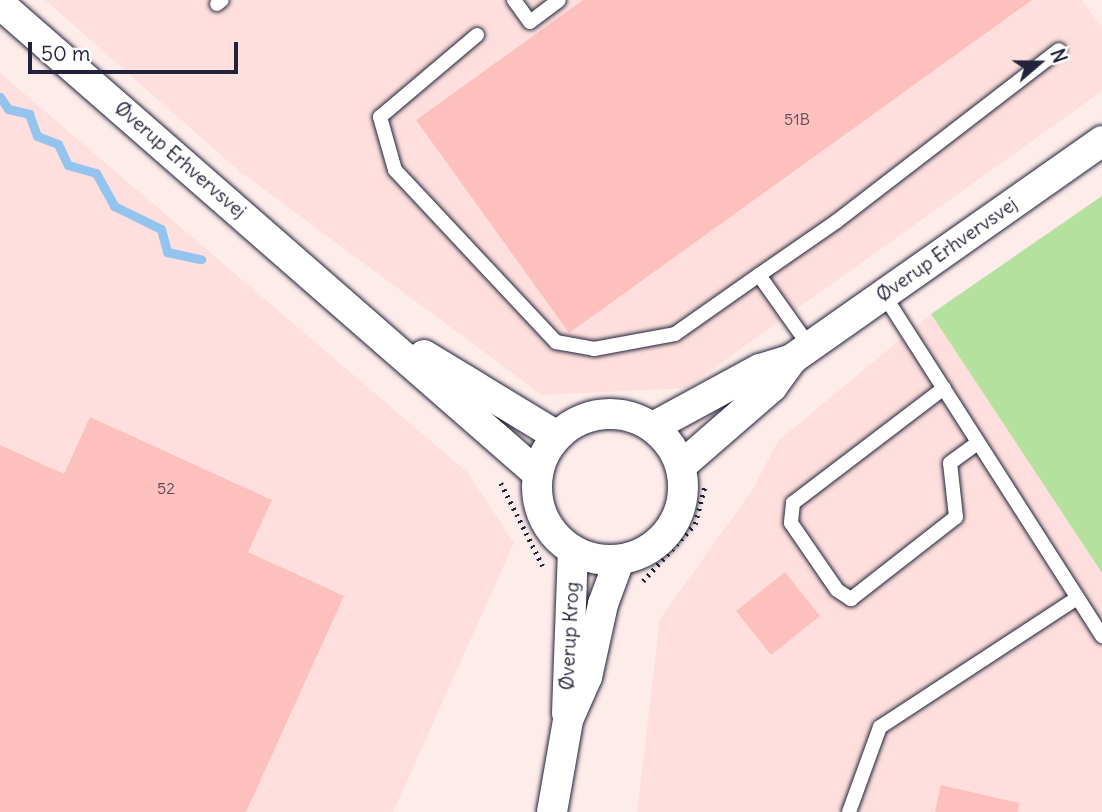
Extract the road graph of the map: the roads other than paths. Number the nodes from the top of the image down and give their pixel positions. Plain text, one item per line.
1 (514, 0) edge
2 (559, 0) edge
3 (0, 4) edge
4 (477, 35) dead end
5 (1059, 50) dead end
6 (1102, 141) edge
7 (759, 275) junction
8 (884, 295) junction
9 (361, 316) junction
10 (801, 353) junction
11 (944, 388) junction
12 (653, 427) junction
13 (557, 436) junction
14 (978, 443) junction
15 (681, 466) junction
16 (538, 474) junction
17 (573, 551) junction
18 (619, 561) junction
19 (1077, 598) junction
20 (1102, 636) edge
21 (568, 720) junction
22 (552, 812) edge
23 (849, 812) edge

1 - 2 lane
3 - 9 street, Øverup Erhvervsvej
4 - 7 lane
5 - 7 lane
6 - 8 street, Øverup Erhvervsvej
7 - 10 lane
8 - 10 street, Øverup Erhvervsvej
8 - 11 lane
9 - 13 street, Øverup Erhvervsvej
9 - 16 street, Øverup Erhvervsvej
10 - 12 street, Øverup Erhvervsvej
10 - 15 street, Øverup Erhvervsvej
11 - 14 lane
11 - 14 lane
12 - 13 street
12 - 15 street
13 - 16 street
14 - 19 lane
15 - 18 street
16 - 17 street
17 - 18 street
17 - 21 street, Øverup Krog
18 - 21 street, Øverup Krog
19 - 20 lane
19 - 23 lane
21 - 22 street, Øverup Krog

